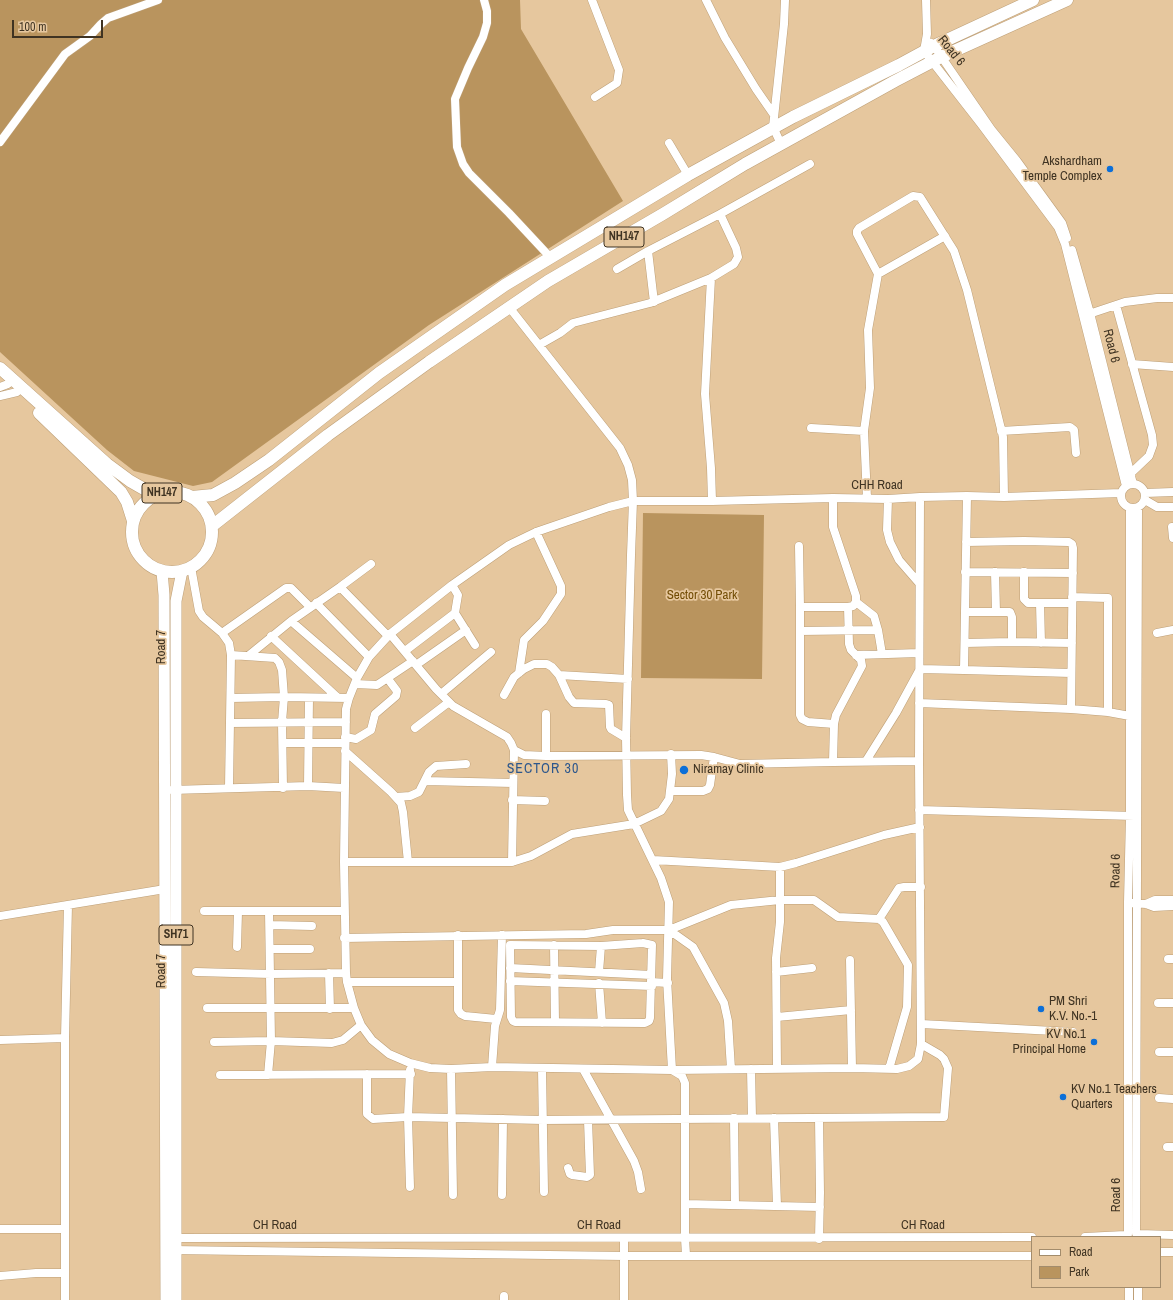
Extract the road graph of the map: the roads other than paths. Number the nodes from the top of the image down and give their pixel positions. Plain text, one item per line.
1 (158, 0) edge
2 (484, 0) edge
3 (592, 0) edge
4 (706, 0) edge
5 (785, 0) edge
6 (926, 0) edge
7 (1033, 0) edge
8 (1067, 0) edge
9 (928, 46) junction
10 (937, 60) junction
11 (595, 96) dead end
12 (774, 121) junction
13 (0, 142) edge
14 (668, 143) dead end
15 (781, 144) junction
16 (810, 164) dead end
17 (688, 175) junction
18 (720, 214) junction
19 (945, 236) junction
20 (648, 251) junction
21 (550, 257) junction
22 (617, 269) dead end
23 (878, 274) junction
24 (711, 278) junction
25 (1173, 298) edge
26 (654, 302) junction
27 (1116, 305) junction
28 (509, 307) junction
29 (1087, 315) junction
30 (539, 344) junction
31 (1132, 364) junction
32 (1173, 367) edge
33 (0, 368) edge
34 (10, 385) edge
35 (0, 396) edge
36 (811, 428) dead end
37 (864, 431) junction
38 (1001, 431) junction
39 (1076, 453) dead end
40 (1131, 473) junction
41 (1127, 488) junction
42 (1173, 492) edge
43 (158, 494) junction
44 (967, 496) junction
45 (1145, 496) junction
46 (192, 497) junction
47 (920, 497) junction
48 (1004, 497) junction
49 (833, 498) junction
50 (867, 498) junction
51 (888, 499) junction
52 (634, 501) junction
53 (712, 501) junction
54 (1173, 507) edge
55 (1134, 508) junction
56 (133, 520) junction
57 (212, 526) junction
58 (1172, 527) dead end
59 (536, 532) junction
60 (1173, 538) edge
61 (966, 542) junction
62 (799, 546) dead end
63 (371, 564) dead end
64 (186, 569) junction
65 (162, 571) junction
66 (965, 572) junction
67 (995, 572) junction
68 (1024, 572) junction
69 (1073, 572) junction
70 (919, 583) junction
71 (452, 585) junction
72 (340, 587) junction
73 (1072, 600) junction
74 (856, 602) junction
75 (1040, 603) junction
76 (313, 605) junction
77 (800, 607) junction
78 (848, 607) junction
79 (965, 612) junction
80 (996, 612) junction
81 (455, 613) junction
82 (291, 621) junction
83 (466, 630) junction
84 (849, 630) junction
85 (878, 630) junction
86 (1173, 630) edge
87 (800, 631) junction
88 (222, 633) junction
89 (1157, 633) dead end
90 (389, 635) junction
91 (271, 636) junction
92 (1012, 642) junction
93 (965, 643) junction
94 (1040, 643) junction
95 (1072, 643) junction
96 (475, 645) dead end
97 (405, 651) junction
98 (491, 652) dead end
99 (919, 653) junction
100 (882, 654) junction
101 (231, 655) junction
102 (856, 655) junction
103 (248, 656) junction
104 (369, 657) junction
105 (414, 663) junction
106 (920, 669) junction
107 (964, 670) junction
108 (519, 673) junction
109 (1071, 673) junction
110 (560, 675) junction
111 (388, 679) junction
112 (628, 679) junction
113 (356, 681) junction
114 (441, 694) junction
115 (504, 695) dead end
116 (284, 697) junction
117 (337, 697) junction
118 (231, 698) junction
119 (309, 698) junction
120 (349, 698) junction
121 (449, 702) junction
122 (919, 703) junction
123 (1071, 709) junction
124 (1108, 712) junction
125 (546, 714) dead end
126 (1130, 716) junction
127 (282, 722) junction
128 (309, 722) junction
129 (346, 722) junction
130 (230, 723) junction
131 (834, 724) junction
132 (415, 728) dead end
133 (626, 738) junction
134 (345, 740) junction
135 (283, 743) junction
136 (308, 743) junction
137 (514, 750) junction
138 (345, 751) junction
139 (671, 754) junction
140 (626, 755) junction
141 (546, 756) junction
142 (714, 757) junction
143 (919, 761) junction
144 (833, 762) junction
145 (866, 762) junction
146 (466, 764) dead end
147 (425, 781) junction
148 (513, 783) junction
149 (308, 786) junction
150 (230, 788) junction
151 (284, 788) junction
152 (344, 788) junction
153 (170, 790) junction
154 (671, 791) junction
155 (396, 797) junction
156 (512, 800) junction
157 (545, 801) dead end
158 (920, 810) junction
159 (1133, 816) junction
160 (634, 824) junction
161 (920, 828) junction
162 (653, 860) junction
163 (344, 862) junction
164 (408, 862) junction
165 (512, 862) junction
166 (780, 867) junction
167 (920, 887) junction
168 (166, 889) junction
169 (780, 900) junction
170 (1173, 900) edge
171 (1128, 902) junction
172 (1137, 903) junction
173 (1146, 904) junction
174 (68, 905) junction
175 (1173, 906) edge
176 (204, 911) dead end
177 (269, 911) junction
178 (344, 911) junction
179 (238, 912) junction
180 (0, 916) edge
181 (879, 919) junction
182 (270, 925) junction
183 (312, 926) dead end
184 (669, 930) junction
185 (458, 935) junction
186 (502, 935) junction
187 (344, 938) junction
188 (554, 945) junction
189 (601, 946) junction
190 (237, 947) dead end
191 (270, 949) junction
192 (310, 950) dead end
193 (850, 960) dead end
194 (812, 968) dead end
195 (554, 970) junction
196 (196, 972) dead end
197 (599, 972) junction
198 (776, 972) junction
199 (328, 973) junction
200 (346, 973) junction
201 (271, 974) junction
202 (508, 975) junction
203 (651, 981) junction
204 (347, 982) junction
205 (458, 982) junction
206 (555, 983) junction
207 (599, 983) junction
208 (668, 983) junction
209 (1158, 1003) dead end
210 (1173, 1003) edge
211 (207, 1008) dead end
212 (354, 1008) junction
213 (271, 1009) junction
214 (330, 1009) junction
215 (851, 1010) junction
216 (777, 1017) junction
217 (496, 1019) junction
218 (555, 1022) junction
219 (602, 1023) junction
220 (921, 1024) junction
221 (361, 1025) junction
222 (1073, 1032) dead end
223 (65, 1038) junction
224 (0, 1040) edge
225 (271, 1041) junction
226 (214, 1042) dead end
227 (921, 1044) junction
228 (1159, 1052) dead end
229 (1173, 1052) edge
230 (410, 1063) junction
231 (492, 1067) junction
232 (777, 1068) junction
233 (852, 1068) junction
234 (451, 1069) junction
235 (542, 1069) junction
236 (583, 1069) junction
237 (731, 1069) junction
238 (751, 1069) junction
239 (889, 1069) junction
240 (672, 1070) junction
241 (367, 1074) junction
242 (411, 1074) junction
243 (220, 1075) dead end
244 (268, 1075) junction
245 (1159, 1098) dead end
246 (1173, 1099) edge
247 (408, 1117) junction
248 (452, 1118) junction
249 (734, 1118) junction
250 (752, 1118) junction
251 (774, 1118) junction
252 (819, 1118) junction
253 (503, 1119) junction
254 (685, 1119) junction
255 (544, 1120) junction
256 (588, 1120) junction
257 (610, 1120) junction
258 (568, 1168) dead end
259 (410, 1187) dead end
260 (641, 1189) dead end
261 (544, 1192) dead end
262 (453, 1194) dead end
263 (502, 1195) dead end
264 (685, 1204) junction
265 (735, 1205) junction
266 (777, 1206) junction
267 (820, 1207) junction
268 (0, 1229) edge
269 (64, 1229) junction
270 (1133, 1235) edge
271 (1109, 1236) edge
272 (1173, 1236) edge
273 (1031, 1237) edge
274 (171, 1238) junction
275 (624, 1238) junction
276 (684, 1238) junction
277 (819, 1239) junction
278 (171, 1250) junction
279 (1161, 1252) edge
280 (1173, 1252) edge
281 (624, 1256) junction
282 (686, 1256) junction
283 (1031, 1256) edge
284 (65, 1273) junction
285 (0, 1276) edge
286 (1129, 1288) edge
287 (1138, 1288) edge
288 (65, 1300) edge
289 (166, 1300) edge
290 (176, 1300) edge
291 (624, 1300) edge
292 (1128, 1300) edge
293 (1138, 1300) edge

1 - 13 street
2 - 21 street
3 - 11 street
4 - 12 street
5 - 12 street
6 - 9 street
7 - 9 highway, NH147
8 - 10 highway, NH147
9 - 10 street, Road 6
9 - 12 highway, NH147
10 - 15 highway, NH147
10 - 29 street, Road 6
12 - 15 street
12 - 17 highway, NH147
14 - 17 street
15 - 28 highway, NH147
16 - 18 street
17 - 21 highway, NH147
18 - 20 street
18 - 24 street
19 - 23 street
19 - 23 street
19 - 38 street
20 - 22 street
20 - 26 street
21 - 46 highway, NH147
23 - 37 street
24 - 26 street
24 - 53 street
25 - 27 street
26 - 30 street
27 - 29 street
27 - 31 street
28 - 30 street
28 - 57 highway, NH147
29 - 40 street, Road 6
29 - 41 street, Road 6
30 - 52 street
31 - 32 street
31 - 40 street
33 - 34 highway, NH147
34 - 35 street
34 - 43 highway, NH147
34 - 56 highway, NH147
36 - 37 street
37 - 50 street
38 - 39 street
38 - 48 street
40 - 41 street, Road 6
41 - 45 street
41 - 48 street, CHH Road
41 - 55 street
42 - 45 street
43 - 46 highway, NH147
43 - 56 highway, NH147
44 - 47 street, CHH Road
44 - 48 street, CHH Road
44 - 61 street
45 - 54 street
45 - 55 street
46 - 57 highway, NH147
47 - 51 street, CHH Road
47 - 70 street
49 - 50 street, CHH Road
49 - 53 street, CHH Road
49 - 74 street
50 - 51 street, CHH Road
51 - 70 street
52 - 53 street, CHH Road
52 - 59 street, CHH Road
52 - 112 street
55 - 126 street, Road 6
55 - 159 street, Road 6
56 - 65 highway, NH147
57 - 64 highway, NH147
58 - 60 street
59 - 71 street, CHH Road
59 - 108 street
61 - 66 street
61 - 69 street
62 - 77 street
63 - 72 street
64 - 65 highway, NH147
64 - 88 street
64 - 153 main road, Road 7 / SH71
65 - 153 main road, Road 7 / SH71
66 - 67 street
66 - 79 street
67 - 68 street
67 - 80 street
68 - 69 street
68 - 75 street
69 - 73 street
70 - 99 street
71 - 81 street
71 - 90 street, CHH Road
72 - 76 street
72 - 90 street
73 - 75 street
73 - 95 street
73 - 124 street
74 - 78 street
74 - 85 street
75 - 94 street
76 - 82 street
76 - 88 street
76 - 104 street
77 - 78 street
77 - 87 street
78 - 84 street
79 - 80 street
79 - 93 street
80 - 92 street
81 - 83 street
81 - 97 street
82 - 91 street
82 - 113 street
83 - 96 street
83 - 105 street
84 - 85 street
84 - 87 street
84 - 102 street
85 - 100 street
86 - 89 street
87 - 131 street
88 - 101 street
90 - 97 street
90 - 104 street, CHH Road
91 - 103 street
91 - 117 street
92 - 93 street
92 - 94 street
93 - 107 street
94 - 95 street
95 - 109 street
97 - 105 street
98 - 114 street
99 - 100 street
99 - 106 street
100 - 102 street
101 - 103 street
101 - 118 street
102 - 131 street
103 - 116 street
104 - 113 street, CHH Road
105 - 111 street
105 - 114 street
106 - 107 street
106 - 122 street
106 - 145 street
107 - 109 street
108 - 110 street
108 - 115 street
109 - 123 street
110 - 112 street
110 - 133 street
111 - 113 street
111 - 134 street
112 - 133 street
113 - 120 street, CHH Road
114 - 121 street
116 - 118 street
116 - 119 street
116 - 127 street
117 - 119 street
117 - 120 street
118 - 130 street
119 - 128 street
120 - 129 street, CHH Road
121 - 132 street
121 - 137 street
122 - 123 street
122 - 143 street
123 - 124 street
124 - 126 street
125 - 141 street
126 - 159 street, Road 6
127 - 128 street
127 - 130 street
127 - 135 street
128 - 129 street
128 - 136 street
129 - 134 street, CHH Road
130 - 150 street
131 - 144 street
133 - 140 street
134 - 136 street
134 - 138 street, CHH Road
135 - 136 street
135 - 151 street
136 - 149 street
137 - 141 street
137 - 148 street
138 - 152 street, CHH Road
138 - 155 street
139 - 140 street
139 - 142 street
139 - 154 street
140 - 141 street
140 - 160 street
142 - 144 street
142 - 154 street
143 - 145 street
143 - 158 street
144 - 145 street
146 - 147 street
147 - 148 street
147 - 155 street
148 - 156 street
149 - 151 street
149 - 152 street
150 - 151 street
150 - 153 street
152 - 163 street, CHH Road
153 - 168 main road, Road 7 / SH71
153 - 274 main road, Road 7 / SH71
154 - 160 street
155 - 164 street
156 - 157 street
156 - 165 street
158 - 159 street
158 - 161 street
159 - 171 street, Road 6
159 - 172 street, Road 6
160 - 162 street
160 - 165 street
161 - 166 street
161 - 167 street
162 - 166 street
162 - 184 street
163 - 164 street
163 - 178 street, CHH Road
164 - 165 street
166 - 169 street
167 - 181 street
167 - 220 street
168 - 174 street
168 - 274 main road, Road 7 / SH71
169 - 181 street
169 - 184 street
169 - 198 street
170 - 173 street
171 - 172 street
171 - 270 street, Road 6
172 - 173 street
172 - 270 street, Road 6
173 - 175 street
174 - 180 street
174 - 223 street
176 - 179 street
177 - 178 street
177 - 179 street
177 - 182 street
178 - 187 street, CHH Road
179 - 190 street
181 - 239 street
182 - 183 street
182 - 191 street
184 - 186 street
184 - 208 street
184 - 237 street
185 - 186 street
185 - 187 street
185 - 205 street
186 - 202 street
187 - 200 street, CHH Road
188 - 189 street
188 - 195 street
188 - 202 street
189 - 197 street
189 - 203 street
191 - 192 street
191 - 201 street
193 - 215 street
194 - 198 street
195 - 197 street
195 - 202 street
195 - 206 street
196 - 201 street
197 - 203 street
198 - 216 street
199 - 200 street
199 - 201 street
199 - 214 street
200 - 204 street, CHH Road
201 - 213 street
202 - 206 street
202 - 217 street
202 - 218 street
203 - 207 street
203 - 208 street
203 - 219 street
204 - 205 street
204 - 212 street, CHH Road
205 - 217 street
206 - 207 street
206 - 218 street
207 - 219 street
208 - 240 street
209 - 210 street
211 - 213 street
212 - 214 street
212 - 221 street, CHH Road
213 - 214 street
213 - 225 street
215 - 216 street
215 - 233 street
216 - 232 street
217 - 231 street
218 - 219 street
220 - 222 street
220 - 227 street
221 - 225 street
221 - 230 street, CHH Road
223 - 224 street
223 - 269 street
225 - 226 street
225 - 244 street
227 - 239 street, CHH Road
227 - 252 street
228 - 229 street
230 - 234 street, CHH Road
230 - 242 street
231 - 234 street, CHH Road
231 - 235 street, CHH Road
232 - 233 street, CHH Road
232 - 238 street, CHH Road
233 - 239 street, CHH Road
234 - 248 street
235 - 236 street, CHH Road
235 - 255 street
236 - 240 street, CHH Road
236 - 257 street
237 - 238 street, CHH Road
237 - 240 street, CHH Road
238 - 250 street
240 - 254 street
241 - 242 street
241 - 244 street
241 - 247 street
242 - 247 street
243 - 244 street
245 - 246 street
247 - 248 street
247 - 259 street
248 - 253 street
248 - 262 street
249 - 250 street
249 - 254 street
249 - 265 street
250 - 251 street
251 - 252 street
251 - 266 street
252 - 267 street
253 - 255 street
253 - 263 street
254 - 257 street
254 - 264 street
255 - 256 street
255 - 261 street
256 - 257 street
256 - 258 street
257 - 260 street
264 - 265 street
264 - 276 street
265 - 266 street
266 - 267 street
267 - 277 street
268 - 269 street
269 - 284 street
270 - 271 street
270 - 272 street
273 - 277 street, CH Road
274 - 275 street, CH Road
274 - 278 main road, Road 7 / SH71
275 - 276 street, CH Road
275 - 281 street
276 - 277 street, CH Road
276 - 282 street
278 - 281 street, CH Road
278 - 289 main road, Road 7 / SH71
278 - 290 main road, Road 7 / SH71
279 - 280 street
281 - 282 street, CH Road
281 - 291 street
282 - 283 street, CH Road
284 - 285 street
284 - 288 street
286 - 292 street
287 - 293 street

